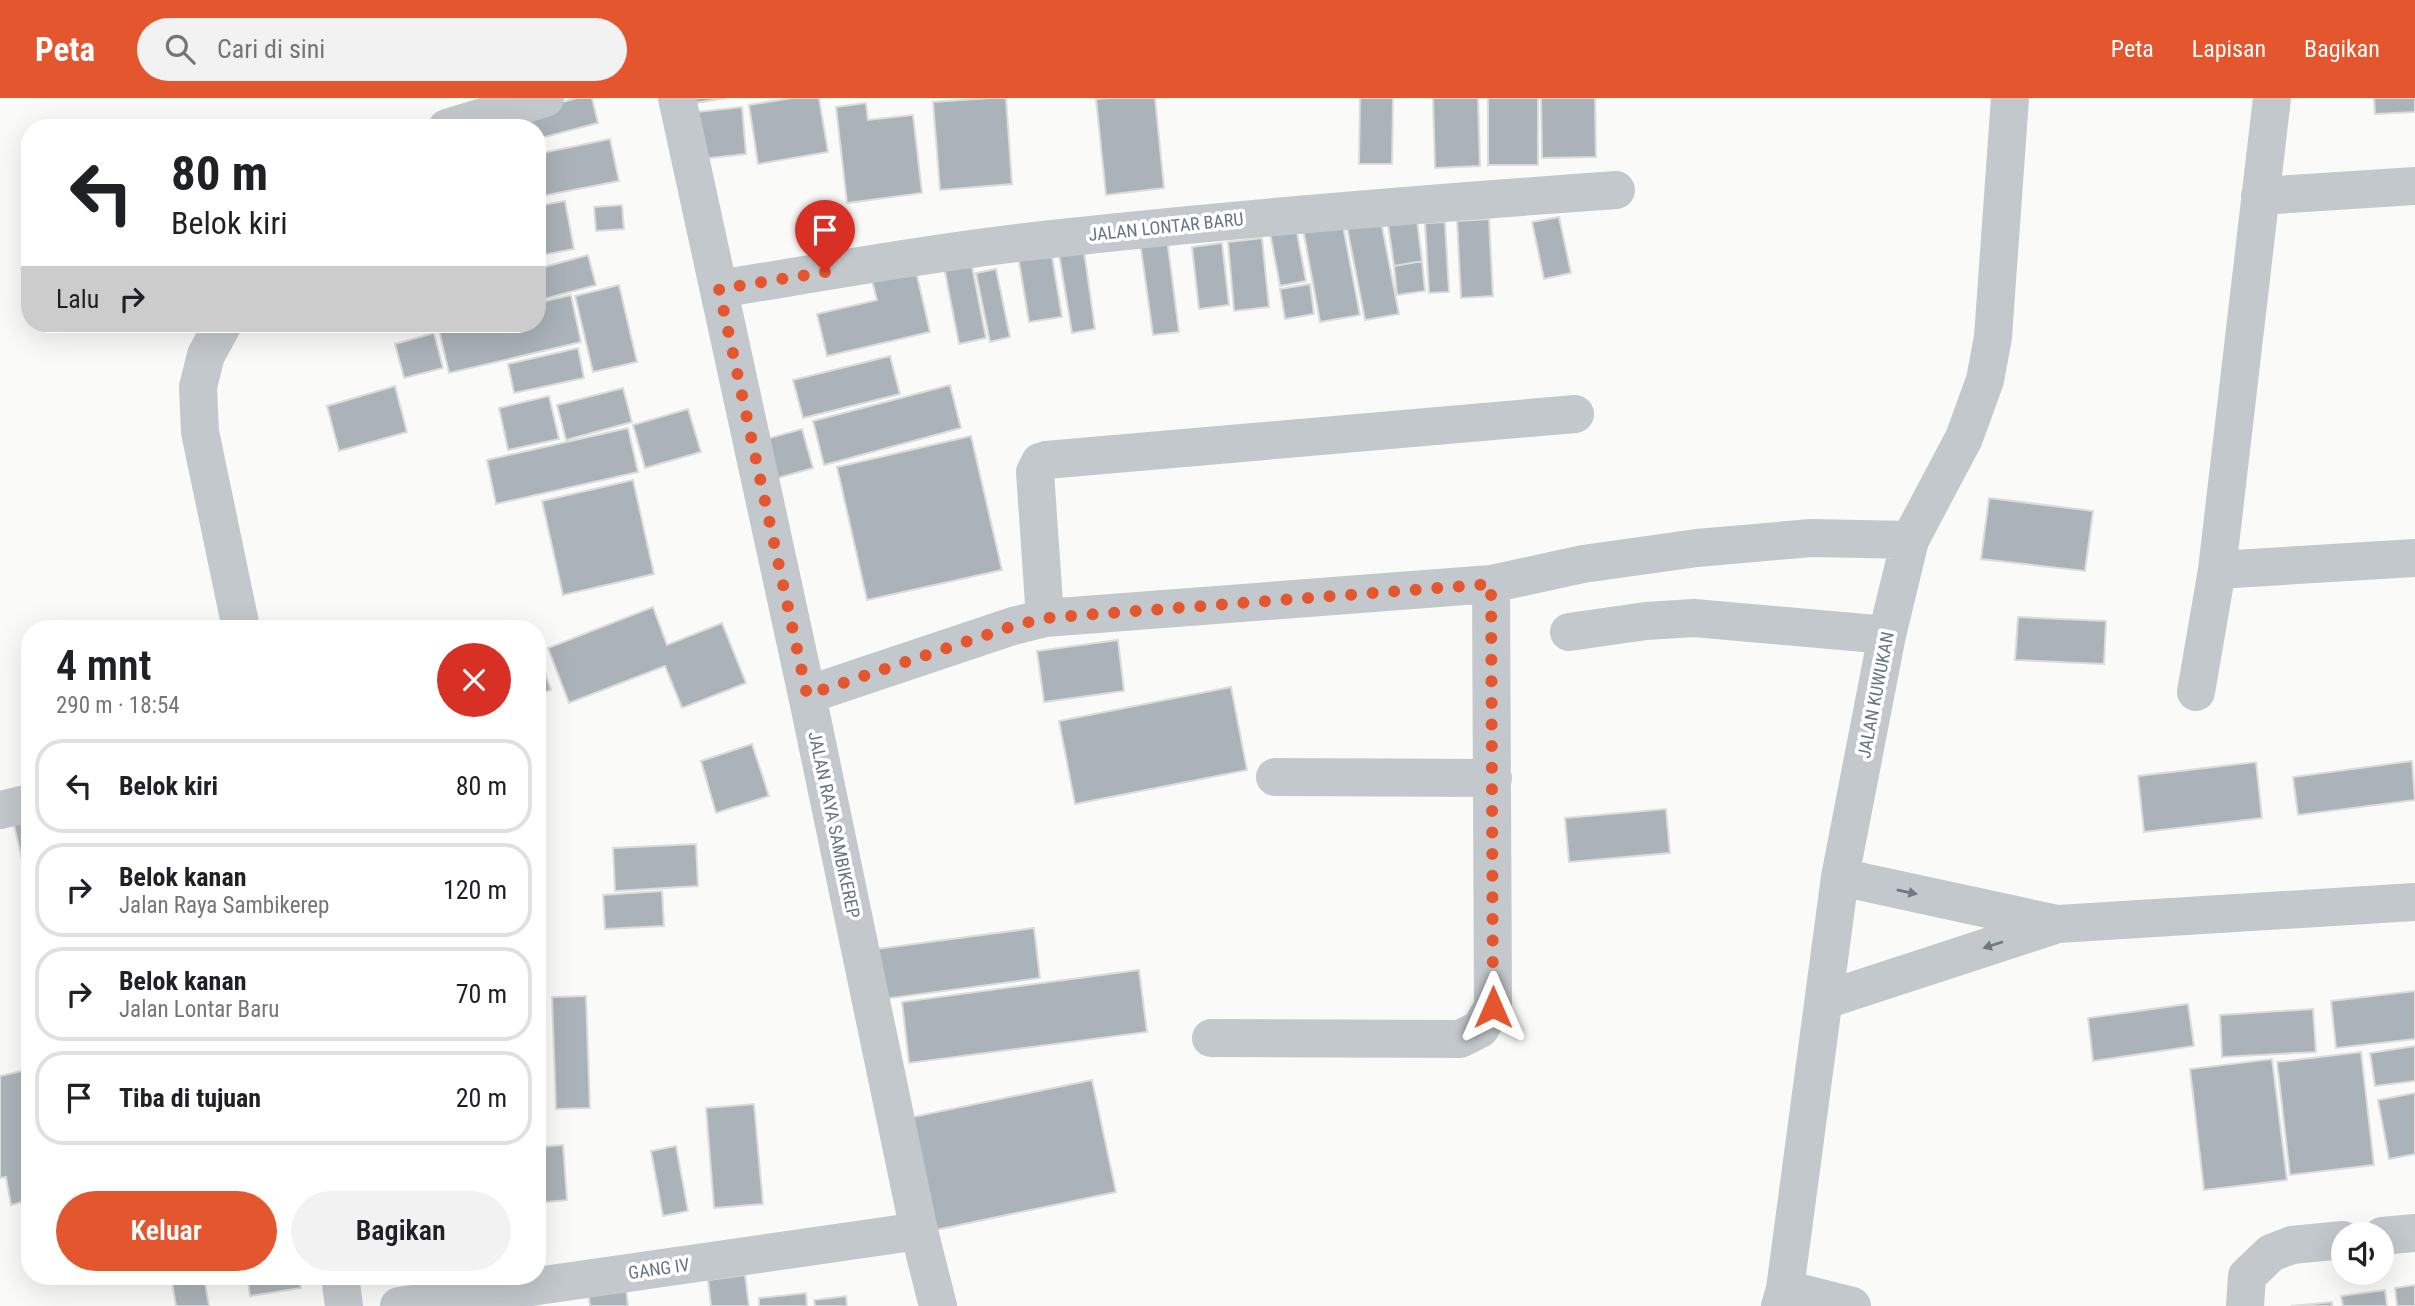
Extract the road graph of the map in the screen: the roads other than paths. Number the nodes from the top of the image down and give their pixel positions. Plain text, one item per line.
1 (544, 98) edge
2 (677, 98) edge
3 (2010, 98) edge
4 (2272, 98) edge
5 (476, 119) edge
6 (2415, 186) edge
7 (1616, 190) dead end
8 (2260, 196) junction
9 (719, 289) junction
10 (218, 333) edge
11 (1575, 414) dead end
12 (1910, 540) junction
13 (2415, 558) edge
14 (2217, 570) junction
15 (1491, 584) junction
16 (1045, 618) junction
17 (239, 620) edge
18 (1569, 632) dead end
19 (1887, 635) junction
20 (2196, 692) dead end
21 (807, 695) junction
22 (1275, 777) dead end
23 (1493, 778) junction
24 (21, 805) edge
25 (0, 810) edge
26 (1840, 877) junction
27 (2415, 902) edge
28 (2058, 924) junction
29 (1825, 1000) junction
30 (1210, 1038) dead end
31 (919, 1231) junction
32 (2415, 1233) edge
33 (2394, 1235) edge
34 (2331, 1241) edge
35 (341, 1285) edge
36 (545, 1285) edge
37 (546, 1285) edge
38 (1783, 1298) edge
39 (344, 1306) edge
40 (399, 1306) edge
41 (938, 1306) edge
42 (1852, 1306) edge
43 (2245, 1306) edge

1 - 5 street
2 - 9 street, JALAN RAYA SAMBIKEREP
3 - 12 street, JALAN KUWUKAN
4 - 8 street
6 - 8 street
7 - 9 street, JALAN LONTAR BARU
8 - 14 street
9 - 21 street, JALAN RAYA SAMBIKEREP
10 - 17 street
11 - 16 street
12 - 15 street
12 - 19 street, JALAN KUWUKAN
13 - 14 street
14 - 20 street
15 - 16 street
15 - 23 street
16 - 21 street
18 - 19 street
19 - 26 street, JALAN KUWUKAN
21 - 31 street, JALAN RAYA SAMBIKEREP
22 - 23 street
23 - 30 street
24 - 25 street
26 -> 28 street
26 - 29 street, JALAN KUWUKAN
27 - 28 street
28 -> 29 street
29 - 38 street, JALAN KUWUKAN
31 - 37 street, GANG IV
31 - 41 street, JALAN RAYA SAMBIKEREP
32 - 33 street
34 - 43 street
35 - 39 street
36 - 40 street, GANG IV
38 - 42 street

